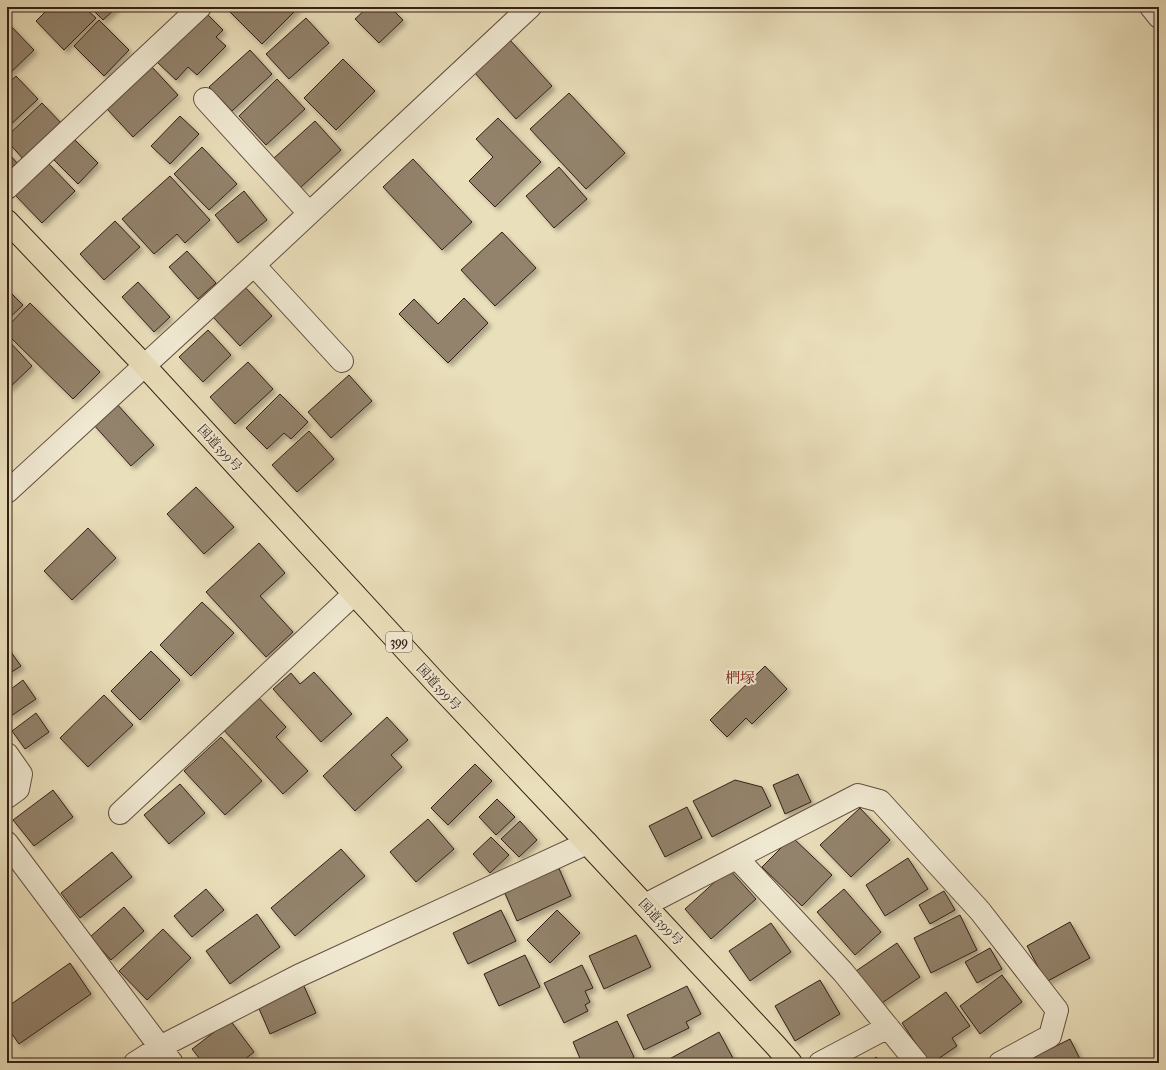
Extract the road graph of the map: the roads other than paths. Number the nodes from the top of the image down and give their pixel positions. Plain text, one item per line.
1 (200, 7) edge
2 (530, 7) edge
3 (1151, 7) edge
4 (1159, 17) edge
5 (205, 99) dead end
6 (7, 188) edge
7 (309, 213) junction
8 (7, 221) edge
9 (254, 265) junction
10 (342, 361) dead end
11 (144, 365) junction
12 (7, 492) edge
13 (354, 594) junction
14 (7, 754) edge
15 (7, 797) edge
16 (120, 814) dead end
17 (7, 843) edge
18 (587, 843) junction
19 (737, 858) junction
20 (645, 905) junction
21 (888, 1027) junction
22 (166, 1055) edge
23 (135, 1063) edge
24 (791, 1063) edge
25 (820, 1063) edge
26 (917, 1063) edge
27 (1000, 1063) edge

1 - 6 lane
2 - 7 lane
3 - 4 lane
5 - 7 lane
7 - 9 lane
8 - 11 highway, 国道399号 / 399
9 - 10 lane
9 - 11 lane
11 - 12 lane
11 - 13 highway, 国道399号 / 399
13 - 16 lane
13 - 18 highway, 国道399号 / 399
14 - 15 lane
17 - 22 lane
18 - 20 highway, 国道399号 / 399
18 - 22 lane
19 - 20 lane
19 - 21 lane
19 - 27 lane
20 - 24 highway, 国道399号 / 399
21 - 25 lane
21 - 26 lane
22 - 23 lane

